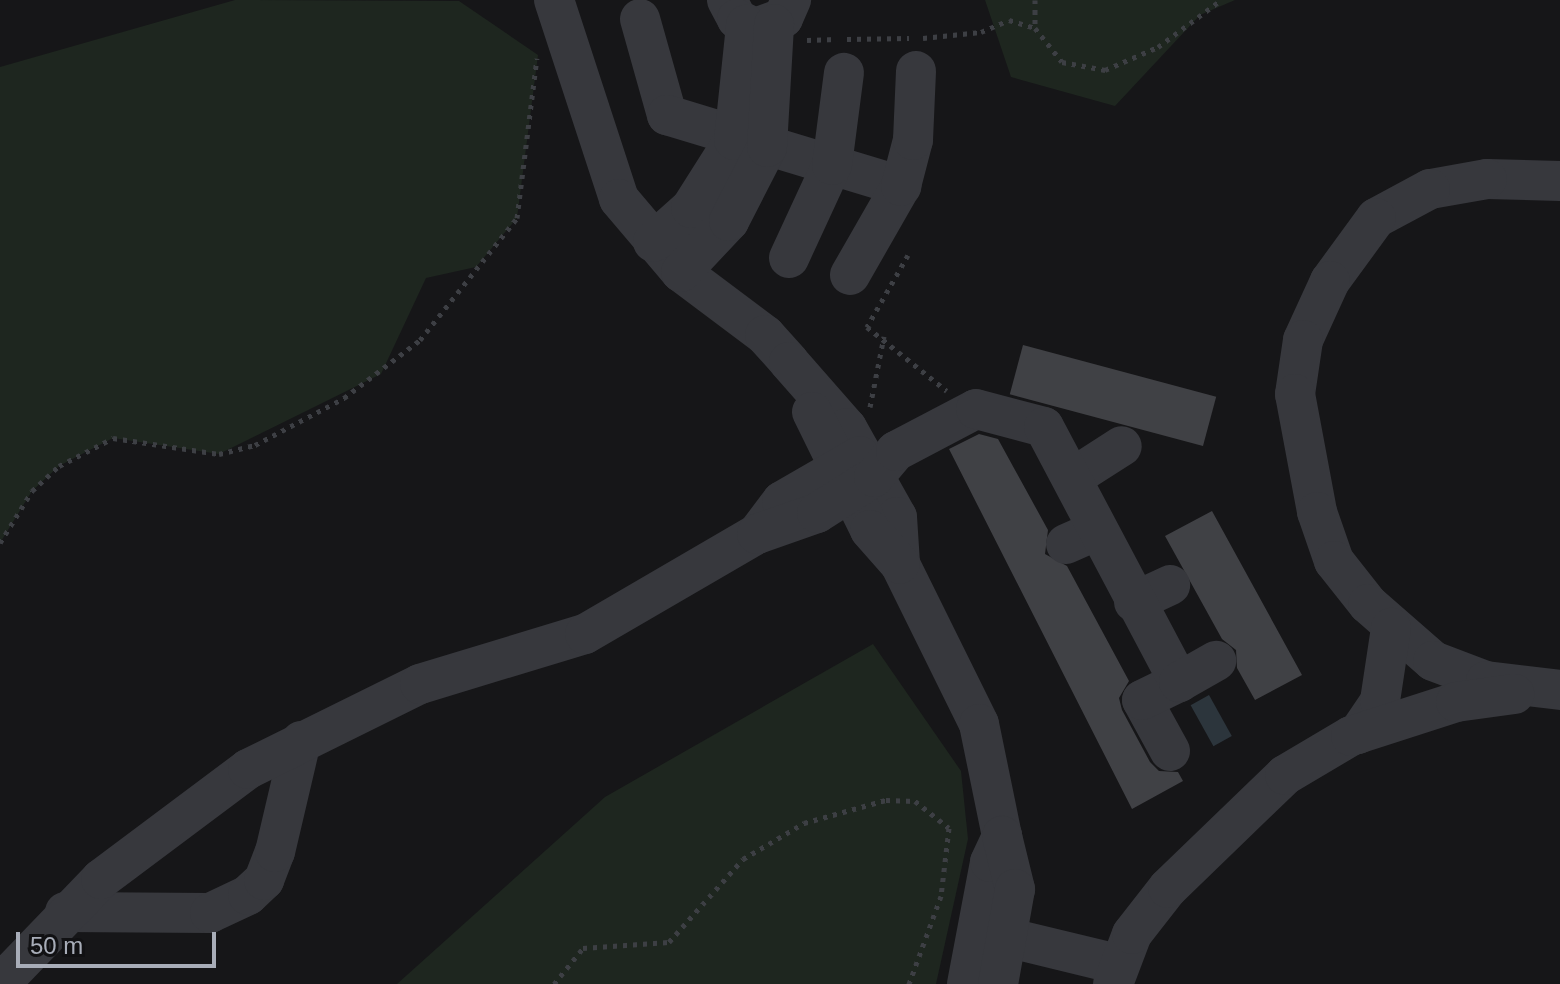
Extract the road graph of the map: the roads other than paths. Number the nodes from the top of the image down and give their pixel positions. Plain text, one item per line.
1 (554, 0) edge
2 (763, 18) edge
3 (640, 19) dead end
4 (916, 71) dead end
5 (844, 73) dead end
6 (751, 144) junction
7 (832, 165) junction
8 (1560, 181) edge
9 (901, 186) junction
10 (653, 242) junction
11 (789, 258) dead end
12 (681, 272) junction
13 (850, 275) dead end
14 (1122, 446) dead end
15 (1051, 461) junction
16 (864, 469) junction
17 (1170, 585) dead end
18 (1134, 602) junction
19 (1391, 628) junction
20 (1216, 661) dead end
21 (1179, 682) junction
22 (1547, 690) edge
23 (1358, 734) junction
24 (301, 741) junction
25 (1170, 751) dead end
26 (65, 912) junction
27 (995, 934) junction
28 (1115, 974) edge
29 (0, 984) edge
30 (967, 984) edge
31 (998, 984) edge

1 - 10 street
2 - 6 street
3 - 6 street
4 - 9 street
5 - 7 street
6 - 7 street
6 - 10 street
6 - 12 street
7 - 9 street
7 - 11 street
8 - 19 street
9 - 13 street
10 - 12 street
12 - 16 street
14 - 15 street
15 - 16 street
15 - 18 street
16 - 24 street
16 - 27 street
17 - 18 street
18 - 21 street
19 - 22 street
19 - 23 street
20 - 21 street
21 - 25 street
22 - 23 street
23 - 28 street
24 - 26 street
24 - 26 street
26 - 29 street
27 - 28 street
27 - 30 street
27 - 31 street

